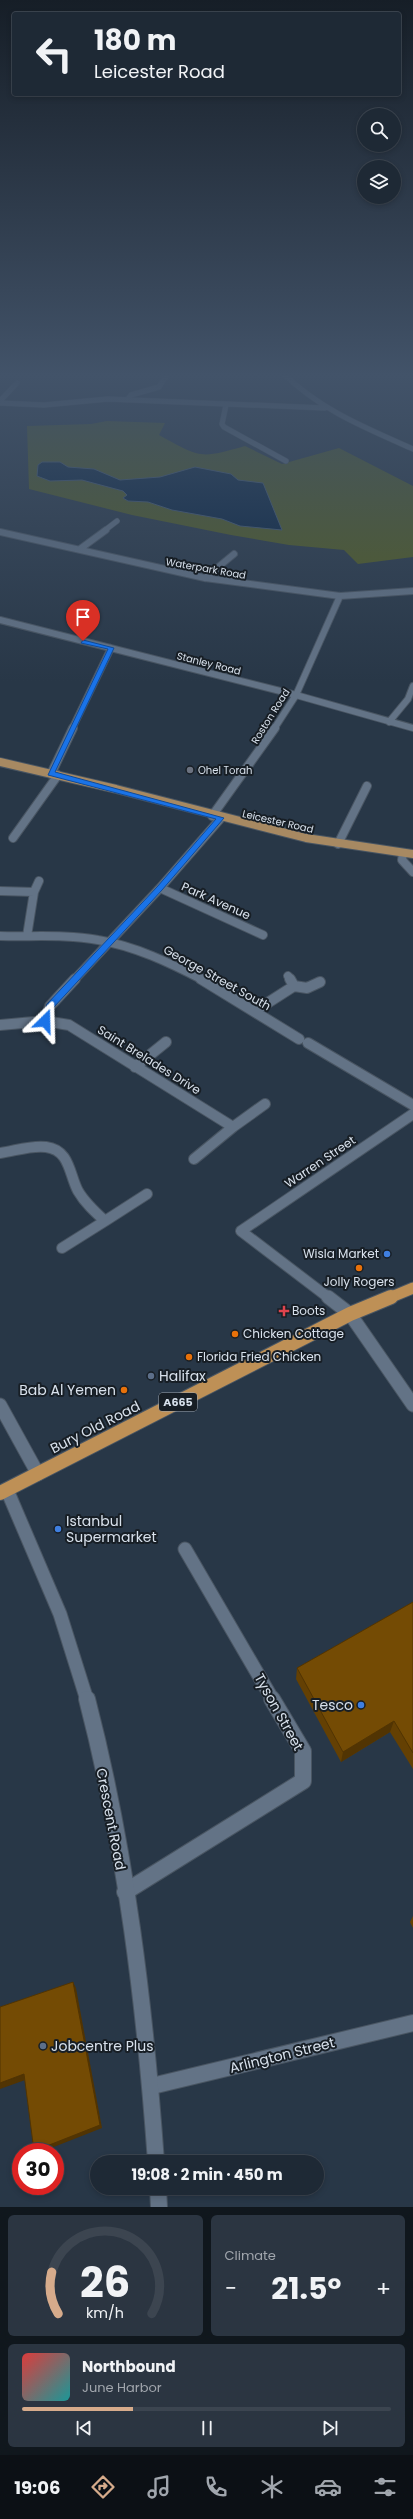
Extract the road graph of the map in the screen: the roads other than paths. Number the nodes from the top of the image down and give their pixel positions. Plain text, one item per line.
1 (117, 521) dead end
2 (0, 532) edge
3 (80, 549) junction
4 (234, 554) dead end
5 (205, 578) junction
6 (413, 591) edge
7 (340, 596) junction
8 (0, 620) edge
9 (111, 648) junction
10 (413, 686) edge
11 (296, 696) junction
12 (390, 722) junction
13 (413, 728) edge
14 (0, 762) edge
15 (54, 774) junction
16 (367, 786) dead end
17 (217, 817) junction
18 (13, 838) dead end
19 (338, 844) junction
20 (403, 853) junction
21 (413, 854) edge
22 (413, 872) edge
23 (39, 881) dead end
24 (160, 888) junction
25 (0, 891) edge
26 (34, 892) junction
27 (263, 935) dead end
28 (0, 936) edge
29 (27, 936) junction
30 (108, 942) junction
31 (288, 976) dead end
32 (320, 982) dead end
33 (294, 986) junction
34 (255, 1011) junction
35 (45, 1021) junction
36 (0, 1025) edge
37 (166, 1042) dead end
38 (134, 1067) junction
39 (265, 1104) dead end
40 (413, 1105) edge
41 (413, 1114) edge
42 (233, 1127) junction
43 (0, 1153) edge
44 (194, 1159) dead end
45 (147, 1194) dead end
46 (105, 1221) junction
47 (62, 1248) dead end
48 (413, 1288) edge
49 (350, 1314) junction
50 (0, 1405) edge
51 (413, 1405) edge
52 (38, 1474) junction
53 (3, 1492) edge
54 (185, 1549) dead end
55 (125, 1892) junction
56 (413, 2023) edge
57 (152, 2086) junction
58 (156, 2155) edge
59 (158, 2195) edge
60 (159, 2207) edge

1 - 3 street
2 - 3 street, Waterpark Road
3 - 5 street, Waterpark Road
4 - 5 street
5 - 7 street, Waterpark Road
6 - 7 street, Waterpark Road
7 - 11 street, Roston Road
8 - 9 street, Stanley Road
9 - 11 street, Stanley Road
9 - 15 street
10 - 12 street
11 - 12 street, Stanley Road
11 - 17 street, Roston Road
12 - 13 street, Stanley Road
14 - 15 main road, Leicester Road
15 - 17 main road, Leicester Road
15 - 18 street
16 - 19 street
17 - 19 main road, Leicester Road
17 - 24 street, Roston Road
19 - 20 main road, Leicester Road
20 - 21 main road, Leicester Road
20 - 22 street
23 - 26 street
24 - 27 street, Park Avenue
24 - 30 street, Roston Road
25 - 26 street
26 - 29 street
28 - 29 street, George Street South
29 - 30 street, George Street South
30 - 34 street, George Street South
30 - 35 street, Roston Road
31 - 33 street
32 - 33 street
33 - 34 street
34 - 40 street, George Street South
35 - 36 street, Saint Brelades Drive
35 - 38 street, Saint Brelades Drive
37 - 38 street
38 - 42 street, Saint Brelades Drive
39 - 42 street
41 - 49 street, Warren Street
42 - 44 street
43 - 46 street
45 - 46 street
46 - 47 street
48 - 49 highway, Bury Old Road / A665
49 - 51 street
49 - 52 highway, Bury Old Road / A665
50 - 52 street
52 - 53 highway, Bury Old Road / A665
53 - 55 street, Crescent Road
54 - 55 street, Tyson Street
55 - 57 street, Crescent Road
56 - 57 street, Arlington Street
57 - 58 street, Crescent Road
59 - 60 street

